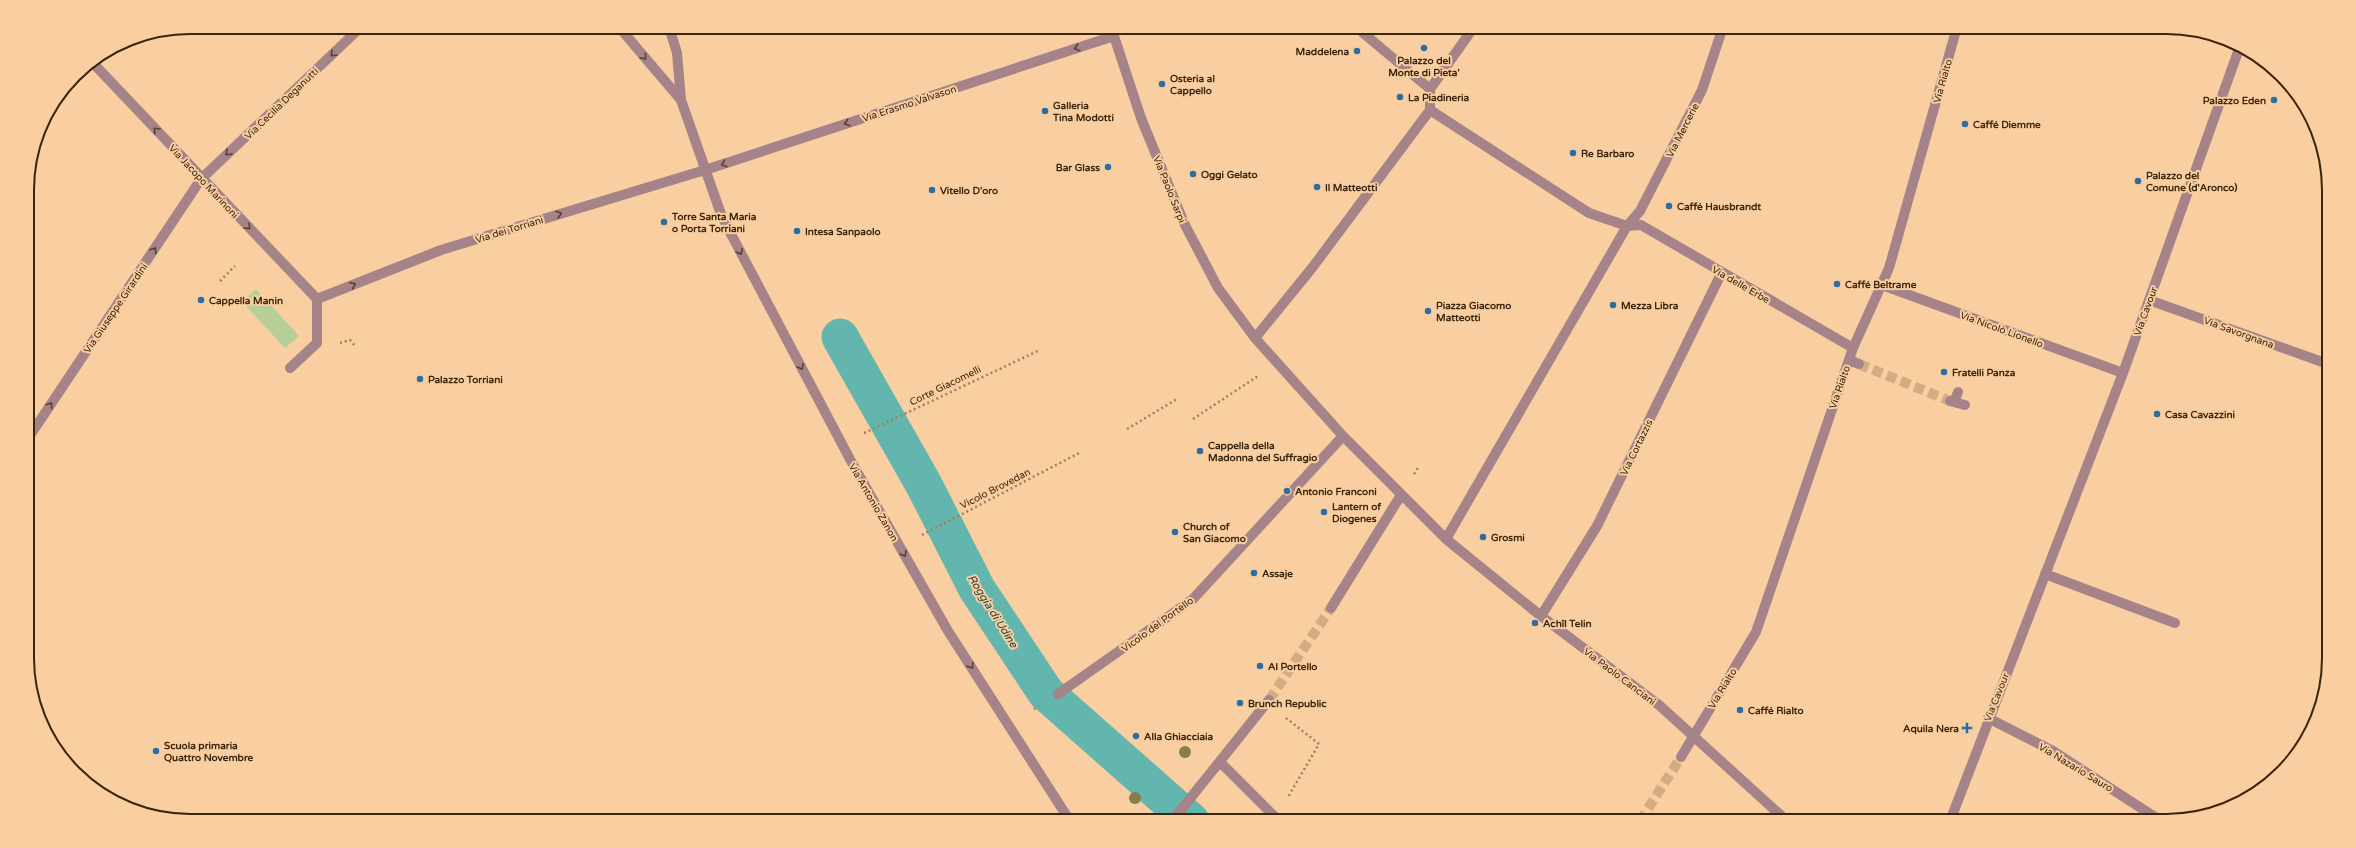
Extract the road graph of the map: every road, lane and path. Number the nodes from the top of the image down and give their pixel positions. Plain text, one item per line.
1 (354, 34) edge
2 (625, 34) edge
3 (671, 34) edge
4 (1107, 34) edge
5 (1114, 34) edge
6 (1364, 34) edge
7 (1469, 34) edge
8 (1722, 34) edge
9 (1955, 34) edge
10 (2238, 52) edge
11 (95, 66) edge
12 (1430, 89) junction
13 (681, 100) junction
14 (1430, 110) junction
15 (705, 170) junction
16 (201, 179) junction
17 (1627, 226) junction
18 (235, 266) dead end
19 (1722, 272) junction
20 (220, 280) dead end
21 (1882, 285) junction
22 (317, 299) junction
23 (2149, 300) junction
24 (1255, 338) junction
25 (1853, 348) junction
26 (1040, 350) dead end
27 (1849, 360) junction
28 (2322, 362) edge
29 (1860, 364) tunnel mouth
30 (290, 368) dead end
31 (2123, 373) junction
32 (1256, 378) dead end
33 (1958, 392) dead end
34 (1177, 399) dead end
35 (1965, 406) dead end
36 (1193, 420) dead end
37 (1127, 429) dead end
38 (34, 430) edge
39 (858, 436) dead end
40 (1343, 436) junction
41 (1081, 452) dead end
42 (1401, 495) junction
43 (916, 538) dead end
44 (1446, 540) junction
45 (2045, 574) junction
46 (1331, 608) tunnel mouth
47 (1541, 616) junction
48 (2175, 624) dead end
49 (1058, 694) dead end
50 (1267, 702) joint
51 (1988, 718) junction
52 (1694, 736) junction
53 (1681, 757) tunnel mouth
54 (1220, 762) junction
55 (1066, 814) edge
56 (1177, 814) edge
57 (1270, 814) edge
58 (1278, 814) edge
59 (1779, 814) edge
60 (1953, 814) edge
61 (2150, 814) edge

1 -> 16 street, Via Cecilia Deganutti
2 -> 13 street
3 - 13 street
4 -> 15 street, Via Erasmo Valvason
5 - 24 street, Via Paolo Sarpi
6 - 12 street
7 - 12 street
8 - 17 street, Via Mercerie
9 - 21 street, Via Rialto
10 - 23 street, Via Cavour
16 -> 11 street, Via Jacopo Marinoni
12 - 14 street
13 - 15 street, Via Antonio Zanon
14 - 17 street
14 - 24 street
22 -> 15 street, Via dei Torriani
15 -> 55 street, Via Antonio Zanon
16 -> 22 street, Via Jacopo Marinoni
38 -> 16 street, Via Giuseppe Girardini
17 - 19 street, Via delle Erbe
17 - 44 street
18 - 20 path
19 - 25 street, Via delle Erbe
19 - 47 street, Via Cortazzis
21 - 25 street, Via Rialto
21 - 31 street, Via Nicolò Lionello
22 - 30 street
23 - 28 street, Via Savorgnana
23 - 31 street, Via Cavour
24 - 40 street
25 - 27 street, Via Rialto
26 - 39 path, Corte Giacomelli
27 - 29 street
27 - 52 street, Via Rialto
31 - 45 street, Via Cavour
32 - 36 path
33 - 35 street
34 - 37 path
40 - 42 street
40 - 49 street, Vicolo del Portello
41 - 43 path, Vicolo Brovedan
42 - 44 street
42 - 46 street
44 - 47 street, Via Paolo Canciani
45 - 48 street
45 - 51 street, Via Cavour
47 - 52 street, Via Paolo Canciani
50 - 54 street
50 - 58 path
51 - 60 street, Via Cavour
51 - 61 street, Via Nazario Sauro
52 - 53 street, Via Rialto
52 - 59 street, Via Paolo Canciani
54 - 56 street
54 - 57 street

